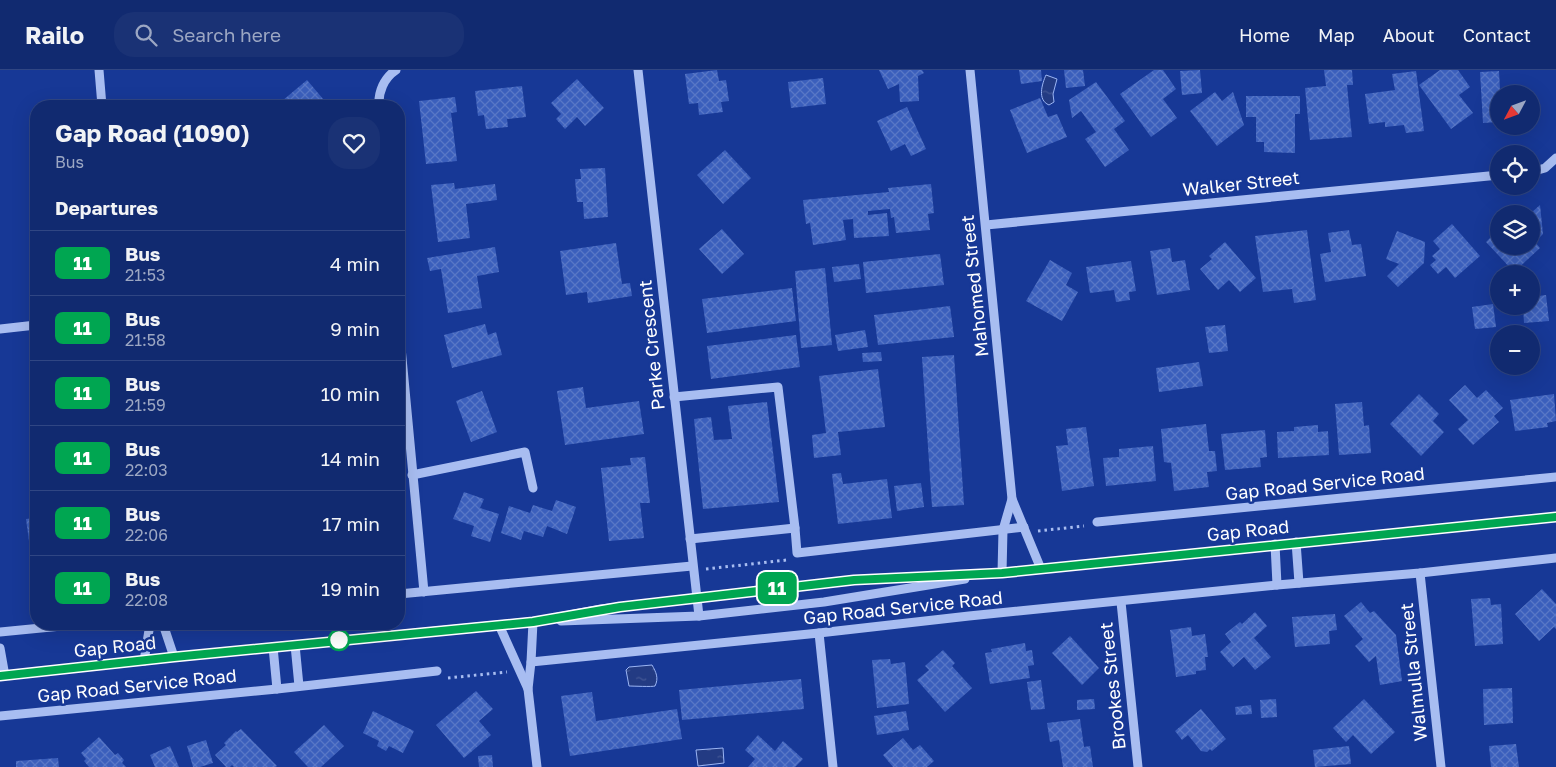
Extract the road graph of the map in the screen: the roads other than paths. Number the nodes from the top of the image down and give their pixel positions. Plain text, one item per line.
1 (99, 70) edge
2 (396, 70) edge
3 (638, 70) edge
4 (970, 70) edge
5 (102, 100) edge
6 (378, 100) edge
7 (1556, 158) edge
8 (1540, 169) edge
9 (1490, 176) edge
10 (986, 225) junction
11 (30, 325) edge
12 (0, 329) edge
13 (405, 395) edge
14 (674, 397) junction
15 (412, 475) junction
16 (1556, 477) edge
17 (533, 488) dead end
18 (1012, 499) junction
19 (1556, 517) edge
20 (1097, 522) road end
21 (795, 528) junction
22 (1003, 530) junction
23 (1025, 530) junction
24 (690, 539) junction
25 (1296, 542) junction
26 (1275, 544) junction
27 (1556, 558) edge
28 (692, 568) junction
29 (1041, 569) junction
30 (1002, 573) junction
31 (1420, 573) junction
32 (1299, 583) junction
33 (1277, 585) junction
34 (424, 592) junction
35 (405, 594) edge
36 (696, 597) junction
37 (1121, 602) junction
38 (699, 616) junction
39 (533, 622) junction
40 (499, 625) junction
41 (30, 629) edge
42 (149, 630) edge
43 (165, 630) edge
44 (0, 632) edge
45 (819, 633) junction
46 (295, 645) junction
47 (273, 647) junction
48 (0, 648) edge
49 (174, 657) junction
50 (144, 661) junction
51 (531, 662) junction
52 (437, 671) road end
53 (2, 676) edge
54 (299, 686) junction
55 (277, 689) junction
56 (528, 689) junction
57 (0, 716) edge
58 (537, 767) edge
59 (833, 767) edge
60 (1138, 767) edge
61 (1440, 767) edge

1 - 5 street
2 - 6 street
3 - 14 street, Parke Crescent
4 - 10 street, Mahomed Street
7 - 8 street
9 - 10 street, Walker Street
10 - 18 street, Mahomed Street
11 - 12 street
13 - 15 street
14 - 21 street
14 - 24 street, Parke Crescent
15 - 17 street
15 - 34 street
16 - 20 street, Gap Road Service Road
18 - 22 street, Mahomed Street
18 - 23 street, Mahomed Street
19 - 25 street, Gap Road
21 - 22 street
21 - 24 street
22 - 23 street
22 - 30 street, Mahomed Street
23 - 29 street, Mahomed Street
24 - 28 street, Parke Crescent
25 - 26 street, Gap Road
25 - 32 street
26 - 29 street, Gap Road
26 - 33 street
27 - 31 street, Gap Road Service Road
28 - 34 street
28 - 36 street, Parke Crescent
29 - 30 street, Gap Road
30 - 36 street, Gap Road
30 - 38 street, Gap Road
31 - 32 street, Gap Road Service Road
31 - 61 street, Walmulla Street
32 - 33 street, Gap Road Service Road
33 - 37 street, Gap Road Service Road
34 - 35 street
36 - 38 street, Parke Crescent
36 - 39 street, Gap Road
37 - 45 street, Gap Road Service Road
37 - 60 street, Brookes Street
38 - 39 street, Gap Road
39 - 40 street, Gap Road
39 - 51 street
40 - 46 street, Gap Road
40 - 56 street
41 - 44 street
42 - 50 street
43 - 49 street
45 - 51 street, Gap Road Service Road
45 - 59 street
46 - 47 street, Gap Road
46 - 54 street
47 - 49 street, Gap Road
47 - 55 street
48 - 53 street
49 - 50 street, Gap Road
50 - 53 street, Gap Road
51 - 56 street
52 - 54 street, Gap Road Service Road
54 - 55 street, Gap Road Service Road
55 - 57 street, Gap Road Service Road
56 - 58 street

